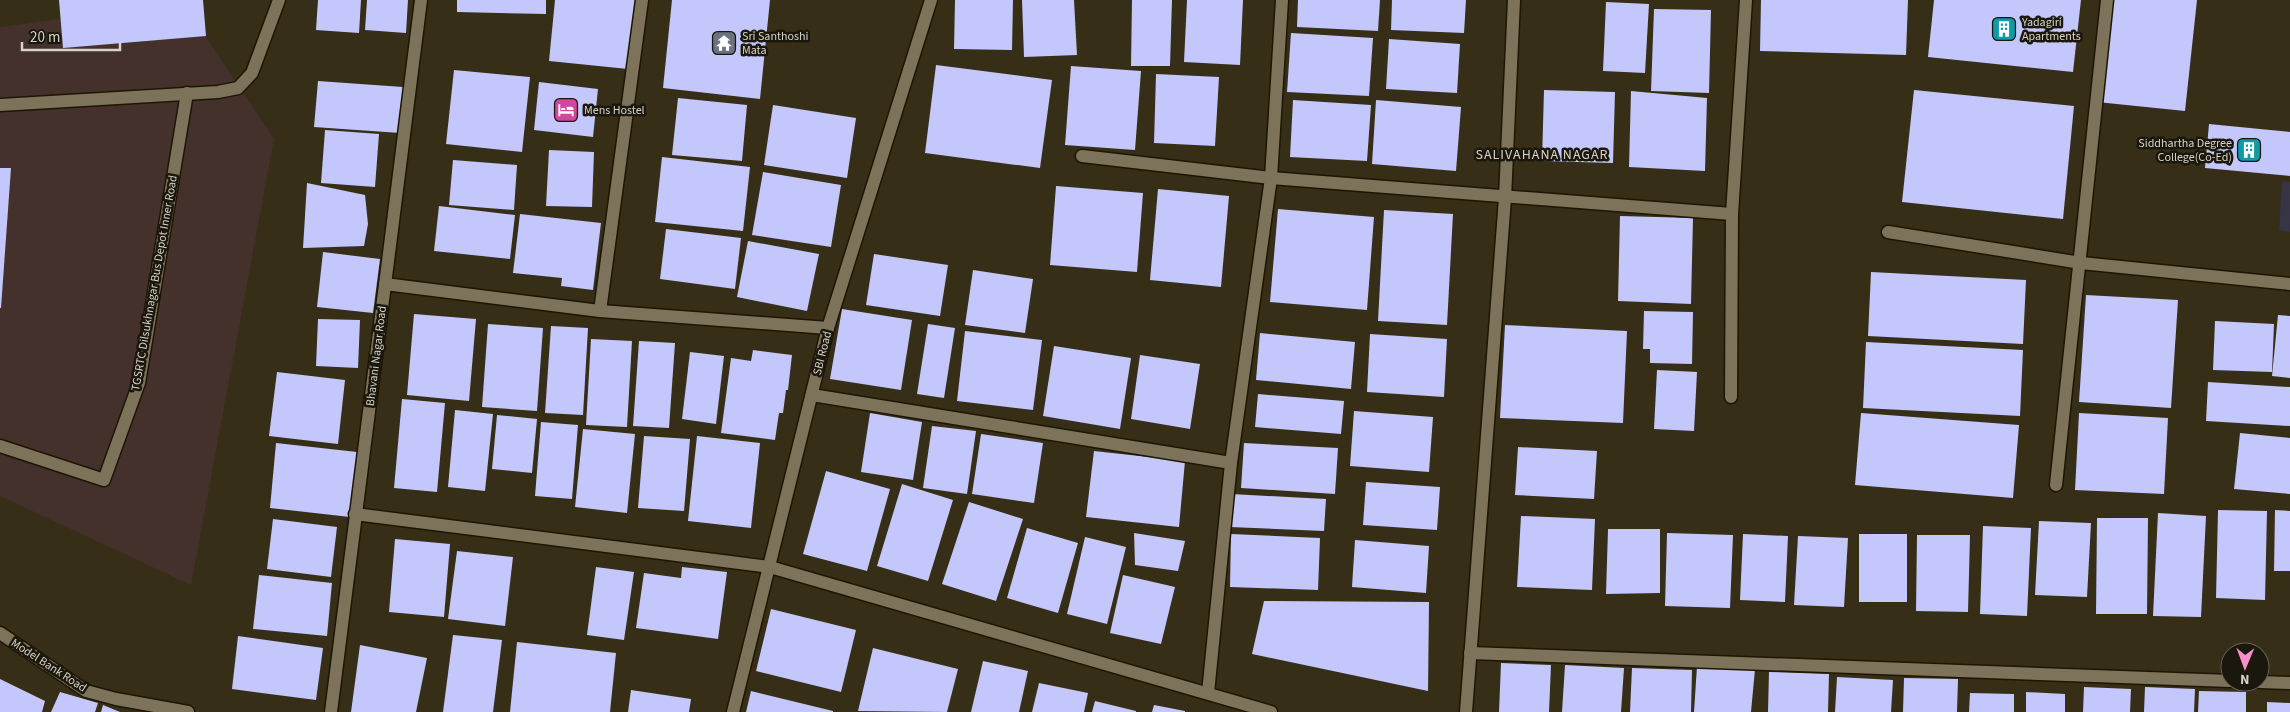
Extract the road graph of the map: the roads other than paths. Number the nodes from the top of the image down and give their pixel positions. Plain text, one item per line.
1 (279, 0) edge
2 (421, 0) edge
3 (642, 0) edge
4 (931, 0) edge
5 (1282, 0) edge
6 (1514, 0) edge
7 (1746, 0) edge
8 (2107, 0) edge
9 (187, 93) junction
10 (0, 105) edge
11 (1082, 156) dead end
12 (1271, 178) junction
13 (1505, 198) junction
14 (1732, 214) junction
15 (1888, 232) dead end
16 (2080, 263) junction
17 (385, 284) junction
18 (2290, 284) edge
19 (600, 310) junction
20 (828, 328) junction
21 (812, 396) junction
22 (1731, 398) dead end
23 (0, 446) edge
24 (1231, 464) junction
25 (2056, 486) dead end
26 (355, 514) junction
27 (770, 567) junction
28 (0, 633) edge
29 (1470, 653) junction
30 (2220, 681) edge
31 (2270, 682) edge
32 (2290, 683) edge
33 (1208, 693) junction
34 (188, 712) edge
35 (331, 712) edge
36 (733, 712) edge
37 (1271, 712) edge
38 (1466, 712) edge

1 - 9 street
2 - 17 street, Bhavani Nagar Road
3 - 19 street
4 - 20 street, SBI Road
5 - 12 street
6 - 13 street
7 - 14 street
8 - 16 street
9 - 10 street
9 - 23 street, TGSRTC Dilsukhnagar Bus Depot Inner Road
11 - 12 street
12 - 13 street
12 - 24 street
13 - 14 street
13 - 29 street
14 - 22 street
15 - 16 street
16 - 18 street
16 - 25 street
17 - 19 street
17 - 26 street, Bhavani Nagar Road
19 - 20 street
20 - 21 street, SBI Road
21 - 24 street
21 - 27 street, SBI Road
24 - 33 street
26 - 27 street
26 - 35 street, Bhavani Nagar Road
27 - 33 street
27 - 36 street, SBI Road
28 - 34 street, Model Bank Road
29 - 30 street
29 - 38 street
31 - 32 street
33 - 37 street

